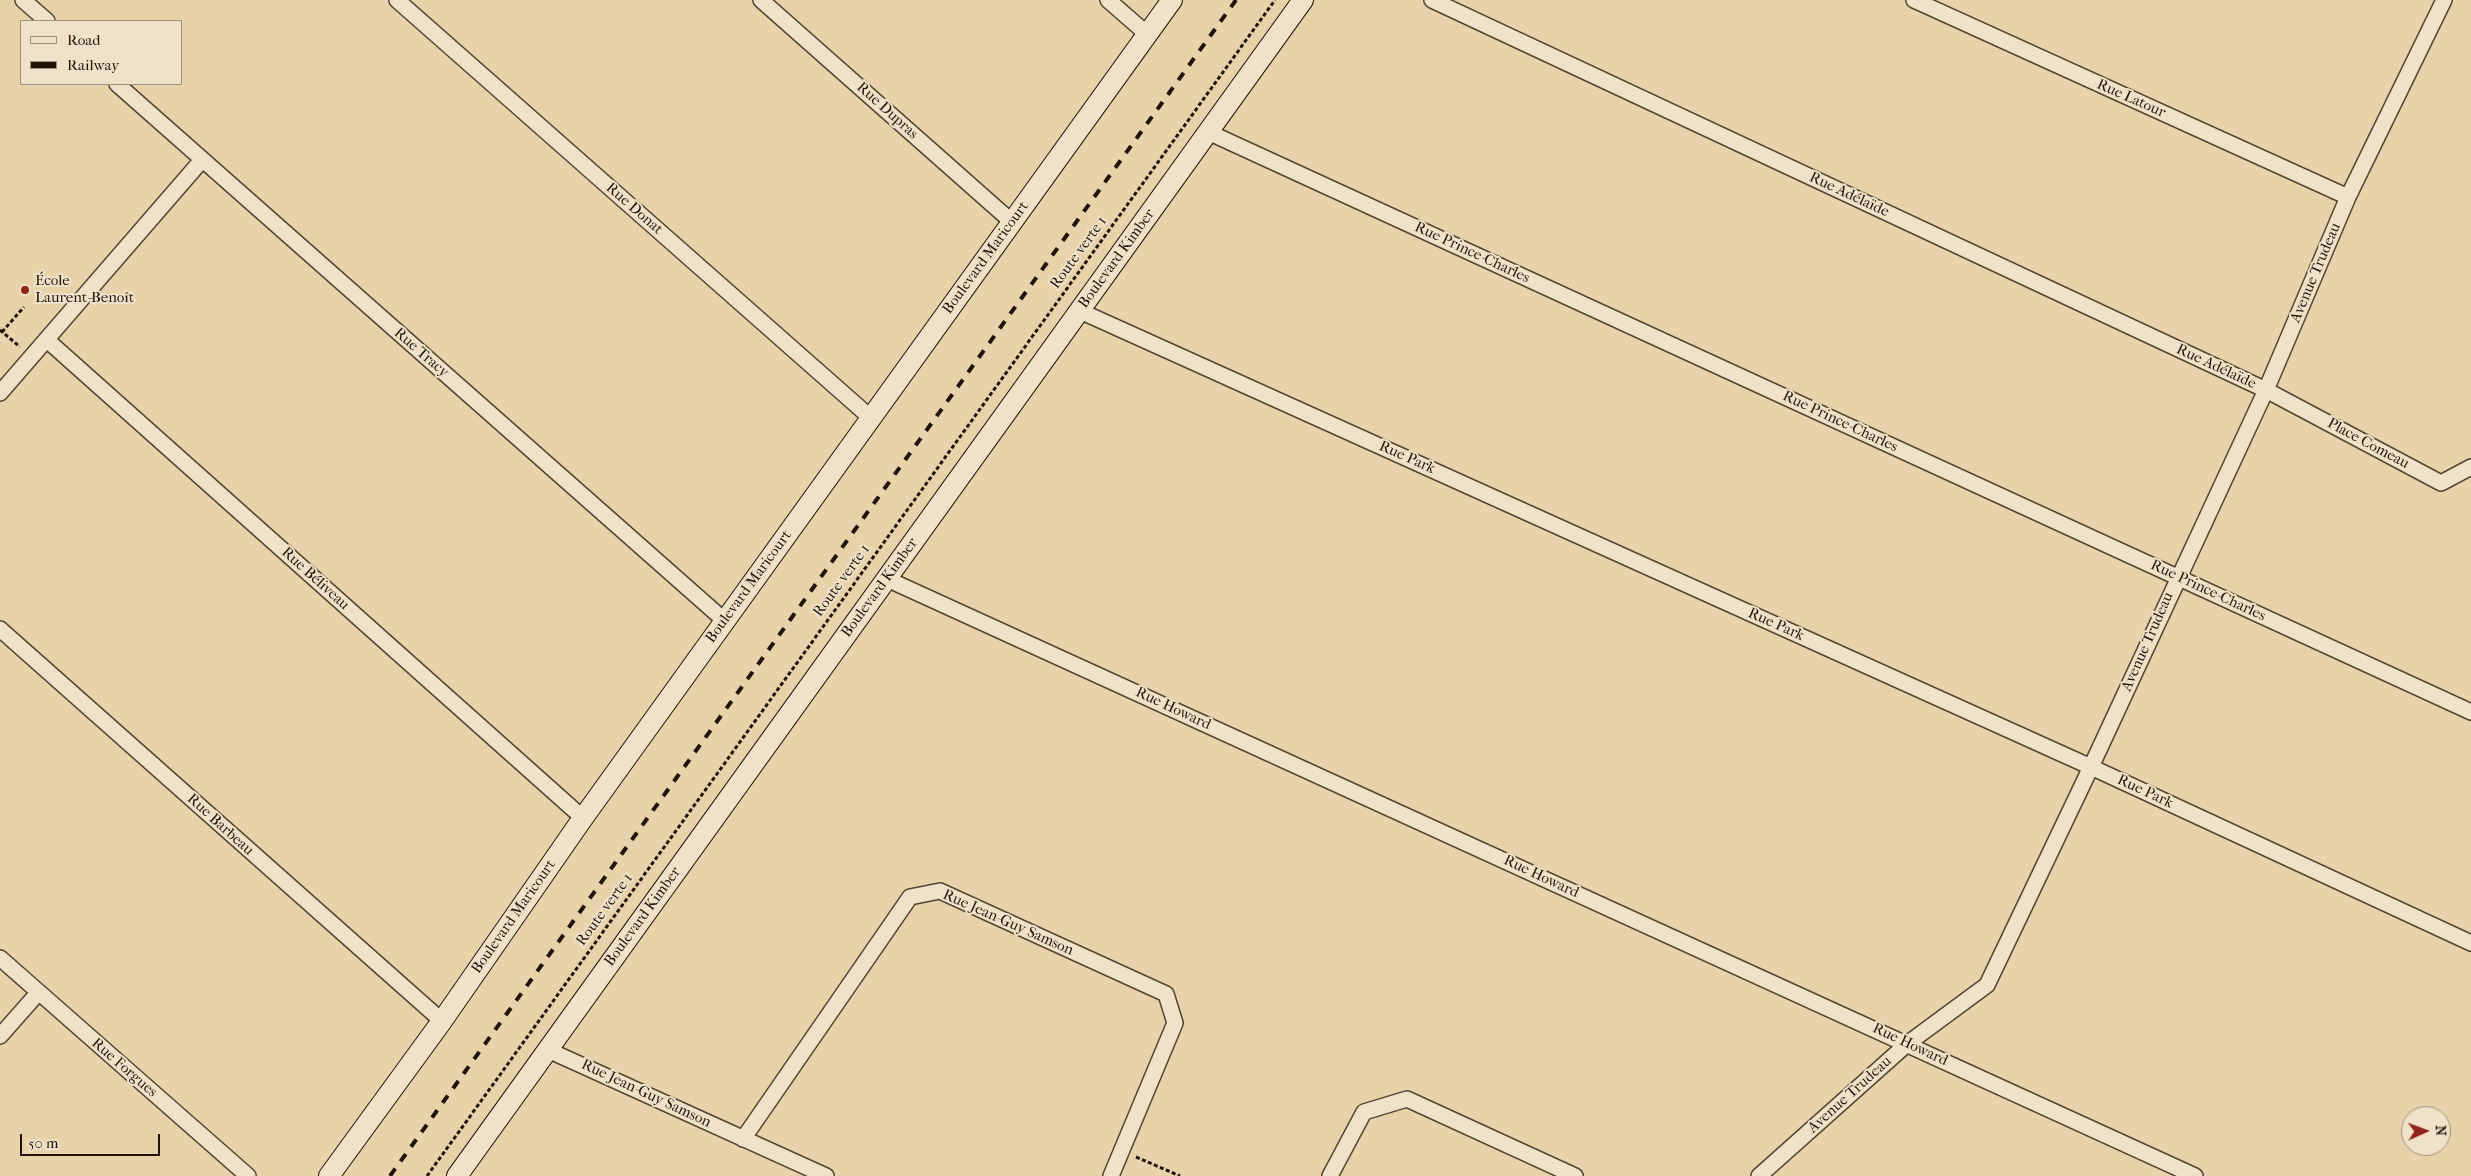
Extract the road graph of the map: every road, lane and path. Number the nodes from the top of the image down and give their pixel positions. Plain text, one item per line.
1 (23, 0) edge
2 (397, 0) edge
3 (762, 0) edge
4 (1108, 0) edge
5 (1172, 0) edge
6 (1275, 0) edge
7 (1303, 0) edge
8 (1432, 0) edge
9 (1914, 0) edge
10 (2444, 0) edge
11 (46, 20) edge
12 (1147, 34) junction
13 (118, 85) edge
14 (1208, 132) junction
15 (202, 160) junction
16 (2348, 197) junction
17 (1012, 222) junction
18 (24, 307) dead end
19 (1080, 310) junction
20 (1, 331) edge
21 (47, 340) junction
22 (32, 357) junction
23 (2266, 390) junction
24 (0, 393) edge
25 (871, 418) junction
26 (2471, 467) edge
27 (2178, 577) junction
28 (887, 578) junction
29 (725, 621) junction
30 (0, 629) edge
31 (2471, 712) edge
32 (2091, 767) junction
33 (583, 818) junction
34 (2471, 943) edge
35 (0, 958) edge
36 (38, 993) junction
37 (442, 1021) junction
38 (0, 1036) edge
39 (1907, 1044) junction
40 (548, 1050) junction
41 (743, 1140) junction
42 (1122, 1150) junction
43 (1550, 1171) edge
44 (248, 1176) edge
45 (329, 1176) edge
46 (427, 1176) edge
47 (457, 1176) edge
48 (826, 1176) edge
49 (1111, 1176) edge
50 (1180, 1176) edge
51 (1330, 1176) edge
52 (1575, 1176) edge
53 (1759, 1176) edge
54 (2195, 1176) edge

1 - 11 street
2 - 25 street, Rue Donat
3 - 17 street, Rue Dupras
4 - 12 street
5 - 12 street, Boulevard Maricourt
6 - 46 path, Route verte 1
7 - 14 street, Boulevard Kimber
8 - 23 street, Rue Adélaïde
9 - 16 street, Rue Latour
10 - 16 street, Avenue Trudeau
12 - 17 street, Boulevard Maricourt
13 - 15 street, Rue Tracy
14 - 19 street, Boulevard Kimber
14 - 27 street, Rue Prince-Charles
15 - 21 street
15 - 29 street, Rue Tracy
16 - 23 street, Avenue Trudeau
17 - 25 street, Boulevard Maricourt
18 - 20 path
19 - 28 street, Boulevard Kimber
19 - 32 street, Rue Park
20 - 22 path
21 - 22 street
21 - 33 street, Rue Béliveau
22 - 24 street
23 - 26 street, Place Comeau
23 - 27 street, Avenue Trudeau
25 - 29 street, Boulevard Maricourt
27 - 31 street, Rue Prince-Charles
27 - 32 street, Avenue Trudeau
28 - 39 street, Rue Howard
28 - 40 street, Boulevard Kimber
29 - 33 street, Boulevard Maricourt
30 - 37 street, Rue Barbeau
32 - 34 street, Rue Park
32 - 39 street, Avenue Trudeau
33 - 37 street, Boulevard Maricourt
35 - 36 street, Rue Forgues
36 - 38 street
36 - 44 street, Rue Forgues
37 - 45 street, Boulevard Maricourt
39 - 53 street, Avenue Trudeau
39 - 54 street, Rue Howard
40 - 41 street, Rue Jean-Guy Samson
40 - 47 street, Boulevard Kimber
41 - 42 street, Rue Jean-Guy Samson
41 - 48 street, Rue Jean-Guy Samson
42 - 49 street, Rue Jean-Guy Samson
42 - 50 path
43 - 51 street
43 - 52 street

